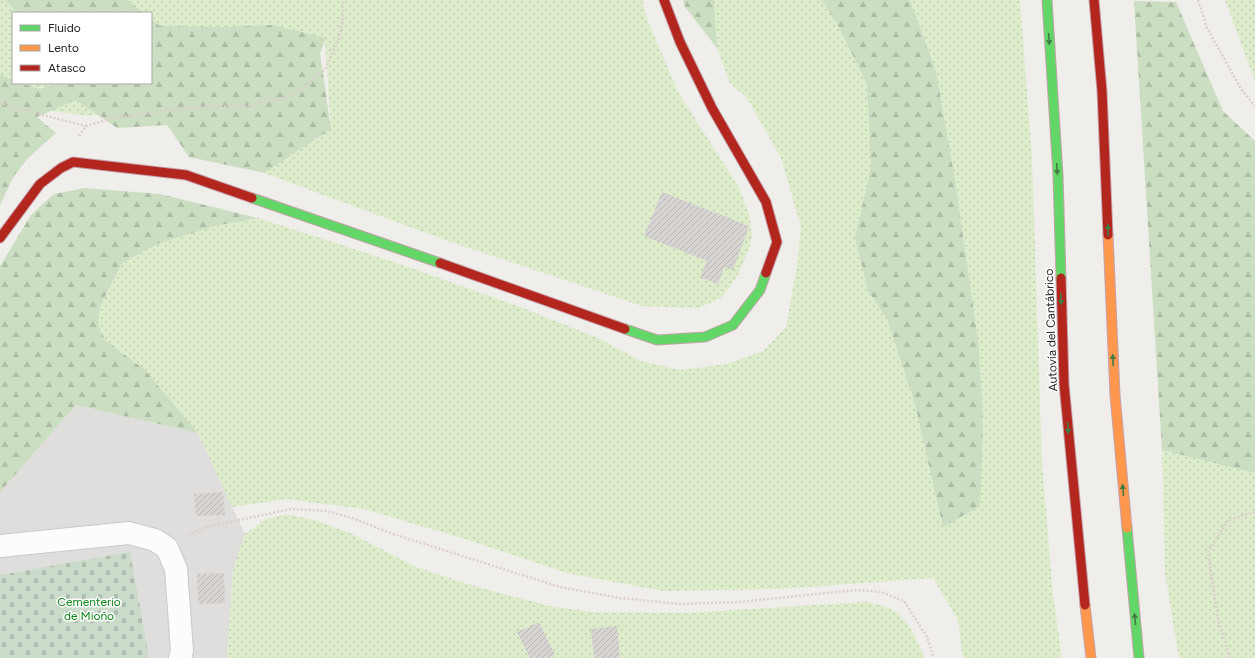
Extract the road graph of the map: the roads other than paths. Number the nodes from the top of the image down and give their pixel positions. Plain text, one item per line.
1 (664, 0) edge
2 (1047, 0) edge
3 (1094, 0) edge
4 (0, 238) edge
5 (0, 546) edge
6 (180, 658) edge
7 (1091, 658) edge
8 (1139, 658) edge

1 - 4 highway
2 -> 7 highway, Autovía del Cantábrico
8 -> 3 highway
5 - 6 street

